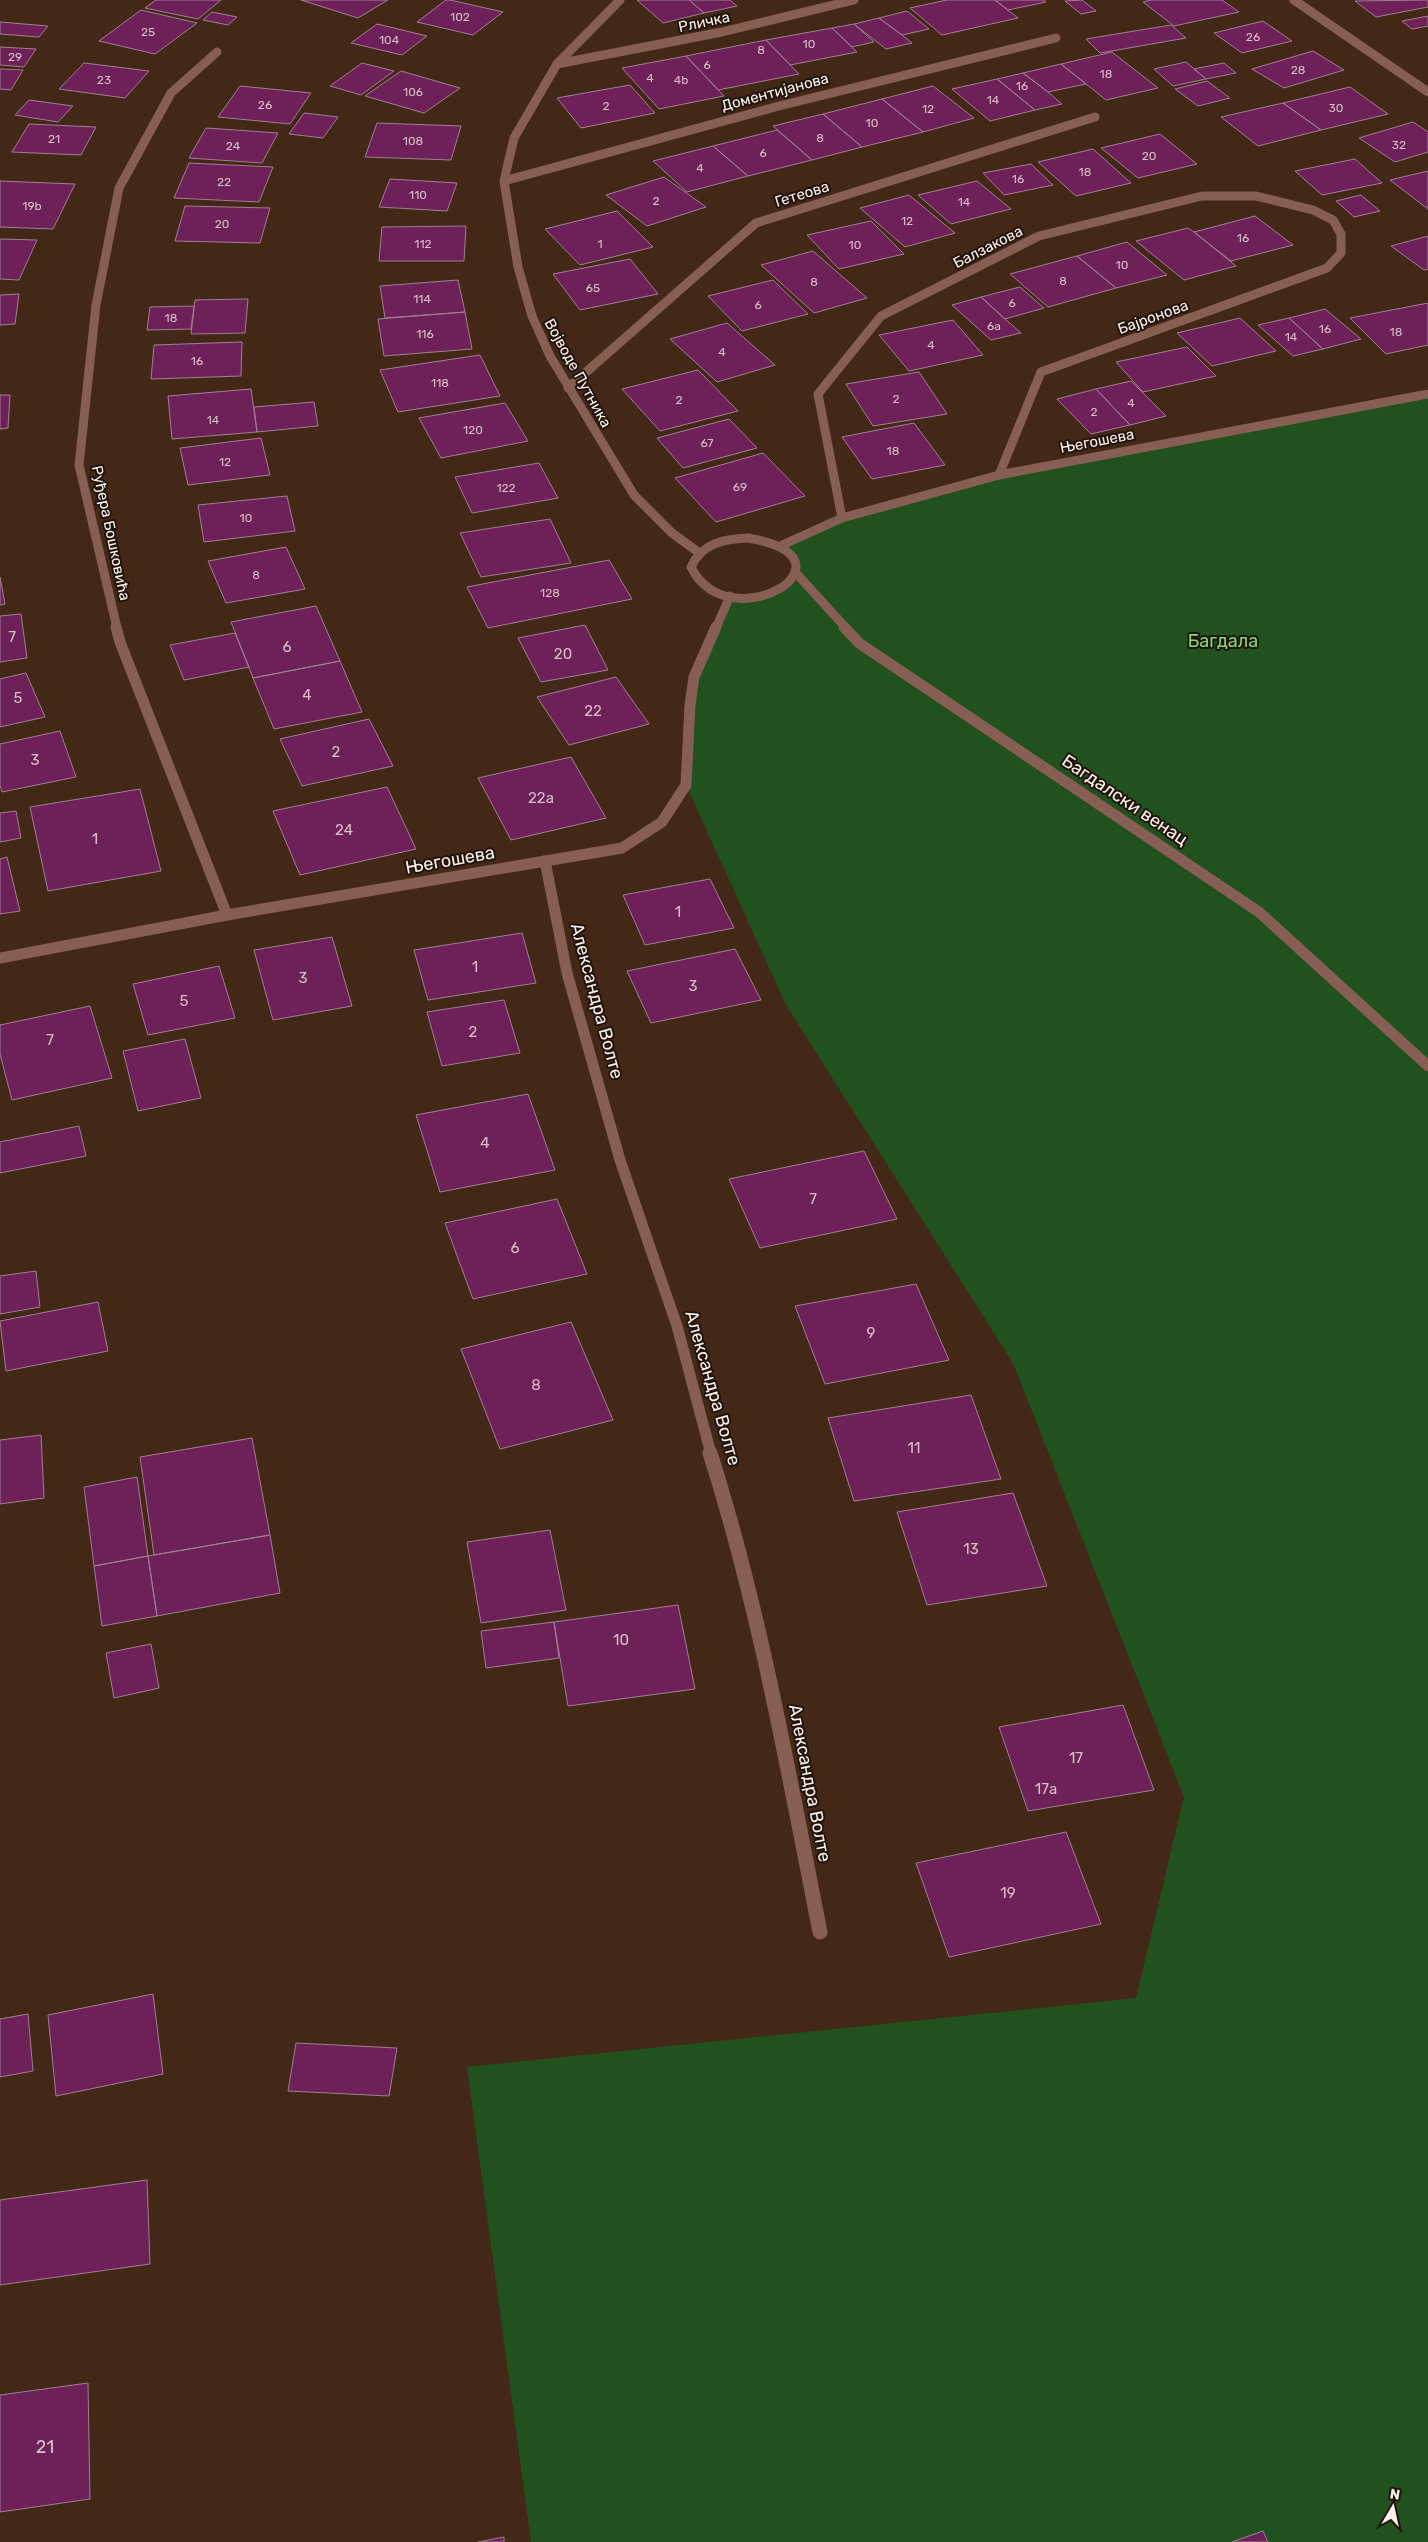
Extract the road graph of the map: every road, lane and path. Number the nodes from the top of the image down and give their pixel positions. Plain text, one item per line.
1 (620, 0) edge
2 (854, 0) edge
3 (1294, 0) edge
4 (1056, 38) dead end
5 (217, 52) dead end
6 (557, 64) junction
7 (1428, 92) edge
8 (1095, 117) dead end
9 (504, 181) junction
10 (1333, 220) joint
11 (568, 388) junction
12 (1428, 394) edge
13 (999, 475) junction
14 (842, 518) junction
15 (780, 546) junction
16 (698, 552) junction
17 (796, 573) junction
18 (730, 596) junction
19 (544, 861) junction
20 (227, 915) junction
21 (0, 958) edge
22 (1428, 1066) edge
23 (820, 1932) dead end

1 - 6 street, Војводе Путника
2 - 6 street, Рличка
3 - 7 street
4 - 9 street, Доментијанова
5 - 20 street, Руђера Бошковића
6 - 9 street, Војводе Путника
8 - 11 street, Гетеова
9 - 11 street, Војводе Путника
10 - 13 street, Бајронова
10 - 14 street, Балзакова
11 - 16 street, Војводе Путника
12 - 13 street, Његошева
13 - 14 street, Његошева
14 - 15 street, Његошева
15 - 16 street
15 - 17 street
16 - 18 street
17 - 18 street
17 - 22 street, Багдалски венац
18 - 19 street, Његошева
19 - 20 street, Његошева
19 - 23 street, Александра Волте
20 - 21 street, Његошева

